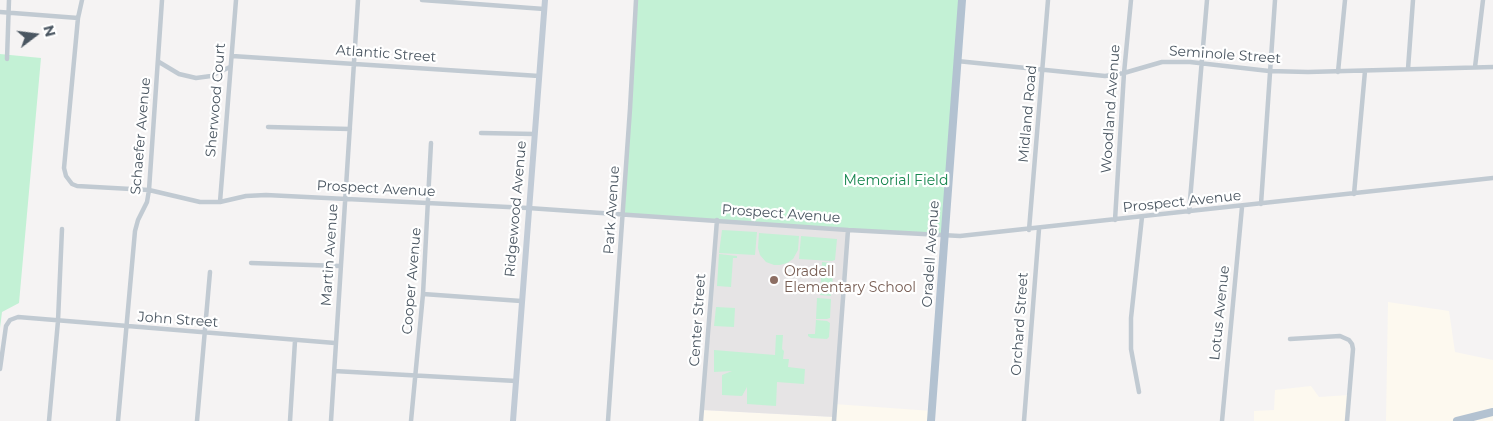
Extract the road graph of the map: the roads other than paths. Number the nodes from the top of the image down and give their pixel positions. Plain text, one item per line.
1 (9, 0) edge
2 (82, 0) edge
3 (162, 0) edge
4 (236, 0) edge
5 (358, 0) edge
6 (422, 0) edge
7 (545, 0) edge
8 (636, 0) edge
9 (962, 0) edge
10 (1048, 0) edge
11 (1131, 0) edge
12 (1207, 0) edge
13 (1275, 0) edge
14 (1345, 0) edge
15 (1413, 0) edge
16 (1483, 0) edge
17 (544, 9) junction
18 (0, 12) edge
19 (8, 12) junction
20 (78, 18) junction
21 (232, 56) junction
22 (7, 59) dead end
23 (957, 61) junction
24 (159, 62) junction
25 (354, 63) junction
26 (1202, 64) junction
27 (230, 67) junction
28 (1475, 67) junction
29 (1493, 67) edge
30 (1408, 69) junction
31 (1043, 70) junction
32 (1269, 71) junction
33 (1365, 71) junction
34 (1338, 72) junction
35 (1124, 74) junction
36 (539, 76) junction
37 (268, 127) dead end
38 (350, 129) junction
39 (481, 133) dead end
40 (535, 134) junction
41 (431, 142) dead end
42 (1493, 178) edge
43 (149, 190) junction
44 (1354, 194) junction
45 (345, 199) junction
46 (220, 202) junction
47 (429, 203) junction
48 (1261, 204) junction
49 (1242, 206) junction
50 (528, 208) junction
51 (1189, 212) junction
52 (623, 214) junction
53 (1142, 217) junction
54 (717, 220) junction
55 (1115, 220) junction
56 (1039, 228) junction
57 (62, 229) dead end
58 (848, 230) junction
59 (1029, 230) junction
60 (945, 235) junction
61 (251, 263) dead end
62 (340, 266) junction
63 (210, 272) dead end
64 (423, 294) junction
65 (521, 301) junction
66 (58, 320) junction
67 (127, 327) junction
68 (204, 333) junction
69 (1290, 339) dead end
70 (295, 341) junction
71 (336, 343) junction
72 (0, 369) edge
73 (334, 370) junction
74 (414, 375) junction
75 (516, 381) junction
76 (1139, 392) dead end
77 (1493, 412) edge
78 (49, 421) edge
79 (118, 421) edge
80 (197, 421) edge
81 (290, 421) edge
82 (331, 421) edge
83 (411, 421) edge
84 (513, 421) edge
85 (608, 421) edge
86 (701, 421) edge
87 (834, 421) edge
88 (931, 421) edge
89 (1024, 421) edge
90 (1222, 421) edge
91 (1348, 421) edge
92 (1458, 421) edge

1 - 19 street
2 - 20 street
3 - 24 street, Schaefer Avenue
4 - 21 street, Sherwood Court
5 - 25 street, Martin Avenue
6 - 17 street
7 - 17 street, Ridgewood Avenue
8 - 52 street, Park Avenue
9 - 23 main road, Oradell Avenue
10 - 31 street, Midland Road
11 - 35 street, Woodland Avenue
12 - 26 street
13 - 32 street
14 - 34 street
15 - 30 street
16 - 28 street
17 - 36 street, Ridgewood Avenue
18 - 19 street
19 - 20 street
19 - 22 street
20 - 43 street, Prospect Avenue
21 - 25 street, Atlantic Street
21 - 27 street, Sherwood Court
23 - 31 street, Seminole Street
23 - 60 main road, Oradell Avenue
24 - 27 street
24 - 43 street, Schaefer Avenue
25 - 36 street, Atlantic Street
25 - 38 street, Martin Avenue
26 - 32 street, Seminole Street
26 - 35 street, Seminole Street
26 - 51 street
27 - 46 street, Sherwood Court
28 - 29 street, Seminole Street
28 - 30 street, Seminole Street
30 - 33 street, Seminole Street
31 - 35 street, Seminole Street
31 - 59 street, Midland Road
32 - 34 street, Seminole Street
32 - 48 street
33 - 34 street, Seminole Street
33 - 44 street
35 - 55 street, Woodland Avenue
36 - 40 street, Ridgewood Avenue
37 - 38 street
38 - 45 street, Martin Avenue
39 - 40 street
40 - 50 street, Ridgewood Avenue
41 - 47 street, Cooper Avenue
42 - 44 street, Prospect Avenue
43 - 46 street, Prospect Avenue
43 - 67 street, Schaefer Avenue
44 - 48 street, Prospect Avenue
45 - 46 street, Prospect Avenue
45 - 47 street, Prospect Avenue
45 - 62 street, Martin Avenue
47 - 50 street, Prospect Avenue
47 - 64 street, Cooper Avenue
48 - 49 street, Prospect Avenue
49 - 51 street, Prospect Avenue
49 - 90 street, Lotus Avenue
50 - 52 street, Prospect Avenue
50 - 65 street, Ridgewood Avenue
51 - 53 street, Prospect Avenue
52 - 54 street, Prospect Avenue
52 - 85 street, Park Avenue
53 - 55 street, Prospect Avenue
53 - 76 street
54 - 58 street, Prospect Avenue
54 - 86 street, Center Street
55 - 56 street, Prospect Avenue
56 - 59 street, Prospect Avenue
56 - 89 street, Orchard Street
57 - 66 street
58 - 60 street, Prospect Avenue
58 - 87 street
59 - 60 street, Prospect Avenue
60 - 88 main road, Oradell Avenue
61 - 62 street
62 - 71 street, Martin Avenue
63 - 68 street
64 - 65 street
64 - 74 street, Cooper Avenue
65 - 75 street, Ridgewood Avenue
66 - 67 street, John Street
66 - 72 street, John Street
66 - 78 street
67 - 68 street, John Street
67 - 79 street, Schaefer Avenue
68 - 70 street, John Street
68 - 80 street
69 - 91 street
70 - 71 street, John Street
70 - 81 street
71 - 73 street, Martin Avenue
73 - 74 street
73 - 82 street, Martin Avenue
74 - 75 street
74 - 83 street, Cooper Avenue
75 - 84 street, Ridgewood Avenue
77 - 92 main road

